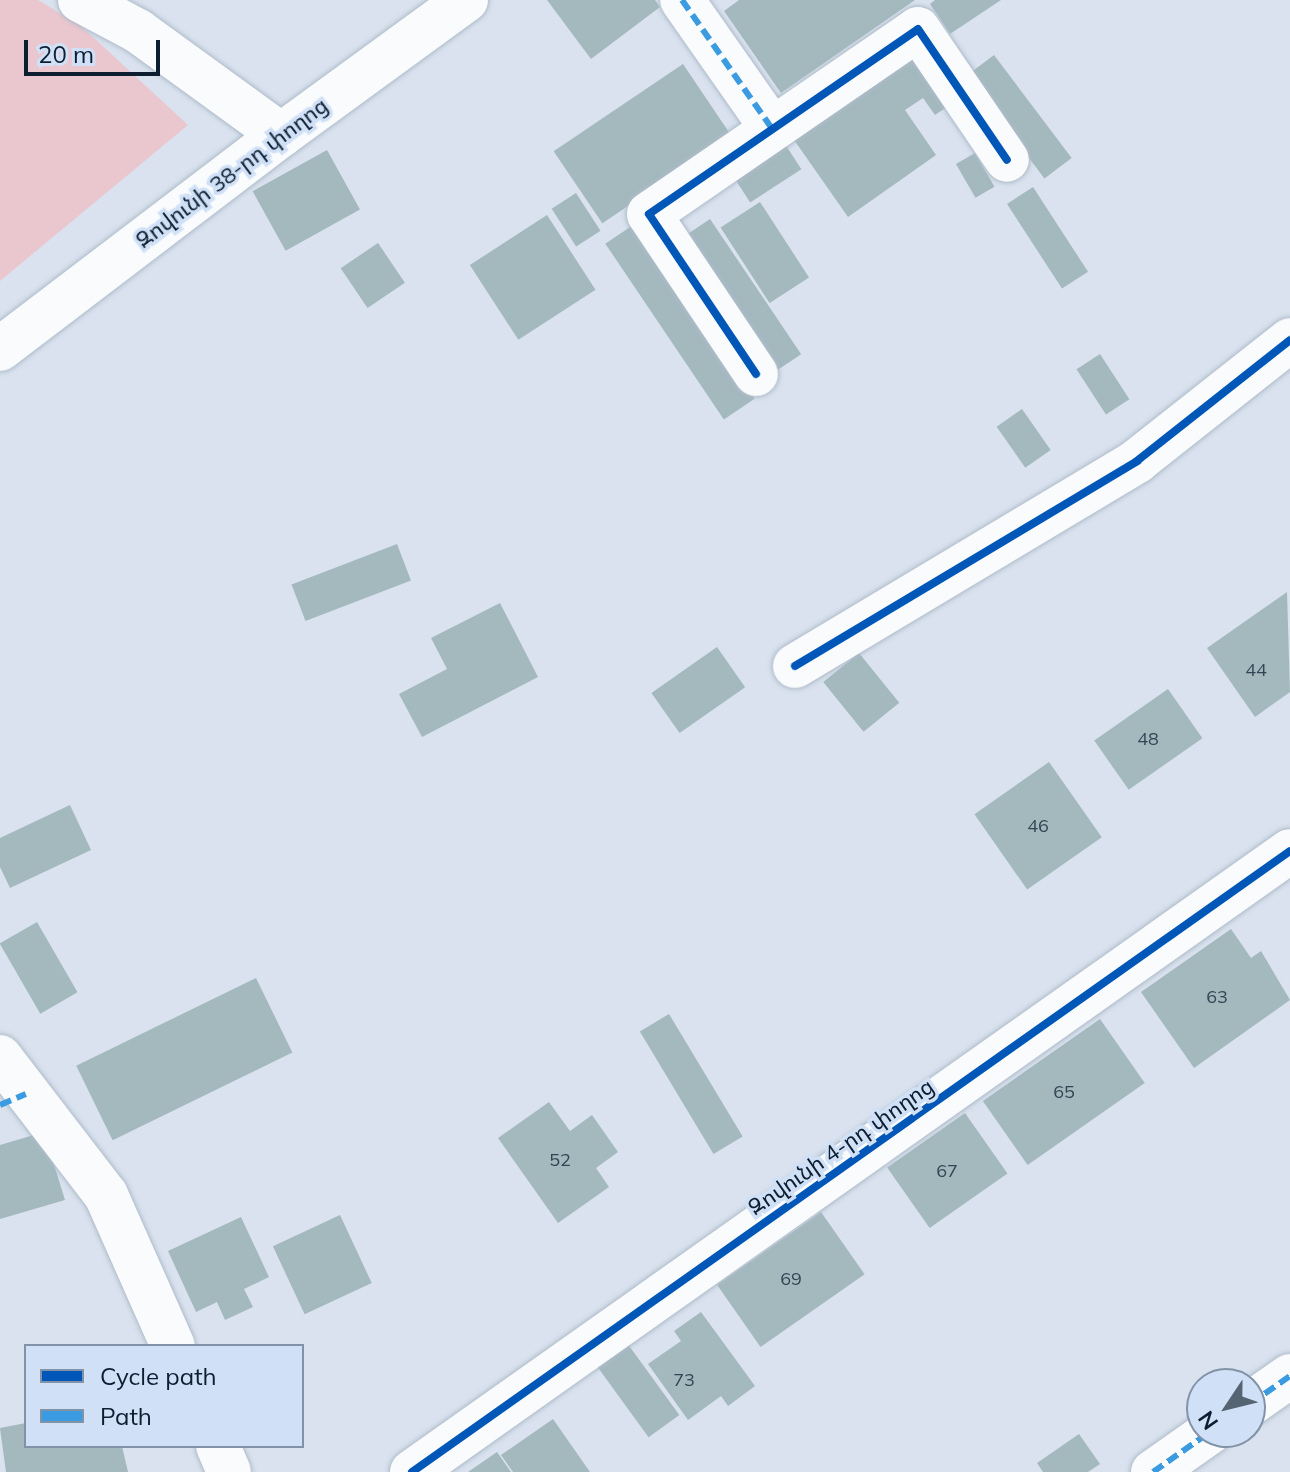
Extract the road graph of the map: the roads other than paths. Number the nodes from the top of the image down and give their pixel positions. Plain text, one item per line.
1 (80, 0) edge
2 (466, 0) edge
3 (682, 0) edge
4 (771, 127) junction
5 (281, 135) junction
6 (1007, 160) dead end
7 (1290, 340) edge
8 (0, 349) edge
9 (756, 374) dead end
10 (795, 666) dead end
11 (1290, 851) edge
12 (0, 1057) edge
13 (13, 1100) edge
14 (172, 1344) edge
15 (1290, 1376) edge
16 (1266, 1393) edge
17 (219, 1448) edge
18 (1187, 1448) edge
19 (229, 1472) edge
20 (412, 1472) edge
21 (1153, 1472) edge

1 - 5 street
2 - 5 street, Զովունի 38-րդ փողոց
3 - 4 street
4 - 6 street
4 - 9 street
5 - 8 street, Զովունի 38-րդ փողոց
7 - 10 street
11 - 20 street, Զովունի 4-րդ փողոց
12 - 13 street
13 - 14 street
15 - 16 street
17 - 19 street
18 - 21 street

